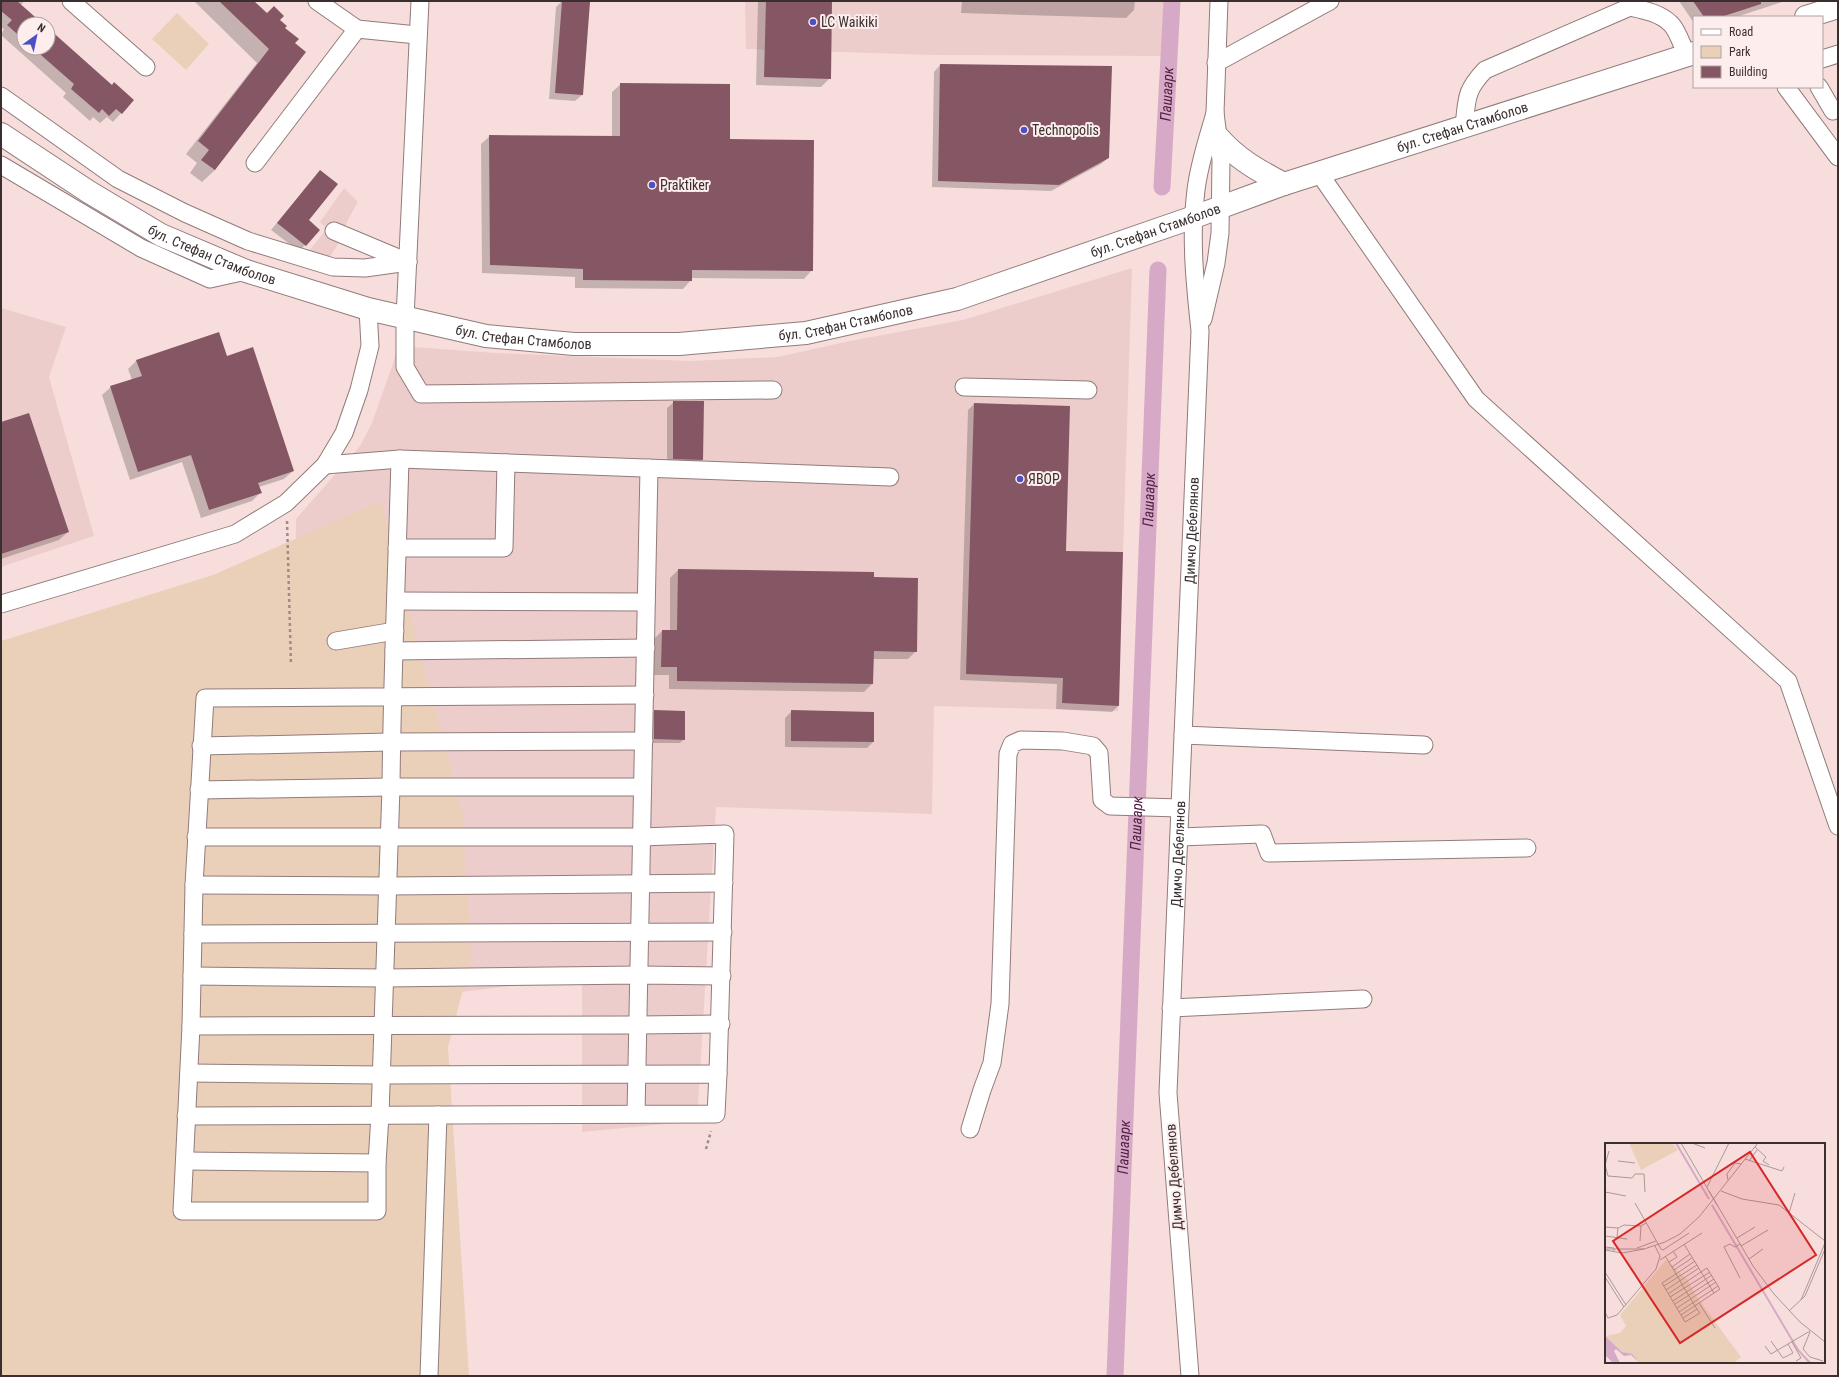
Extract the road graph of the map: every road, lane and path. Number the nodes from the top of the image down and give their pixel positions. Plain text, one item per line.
1 (71, 1) edge
2 (317, 1) edge
3 (420, 1) edge
4 (1219, 1) edge
5 (1330, 1) edge
6 (1838, 7) edge
7 (1809, 16) edge
8 (357, 29) junction
9 (417, 35) junction
10 (1691, 54) edge
11 (1838, 54) edge
12 (1823, 59) edge
13 (1216, 63) junction
14 (146, 67) dead end
15 (1787, 88) edge
16 (1820, 88) edge
17 (1, 96) edge
18 (1833, 111) dead end
19 (1215, 112) junction
20 (1464, 127) junction
21 (1, 134) edge
22 (1218, 137) junction
23 (1838, 157) edge
24 (255, 163) dead end
25 (1, 165) edge
26 (1319, 173) junction
27 (1284, 184) junction
28 (1221, 206) junction
29 (1194, 217) junction
30 (334, 232) dead end
31 (408, 262) junction
32 (246, 271) junction
33 (368, 309) junction
34 (405, 318) junction
35 (1200, 331) junction
36 (964, 387) dead end
37 (773, 390) dead end
38 (1088, 390) dead end
39 (400, 459) junction
40 (506, 463) junction
41 (325, 465) junction
42 (649, 468) junction
43 (890, 477) dead end
44 (286, 503) junction
45 (397, 548) junction
46 (396, 601) junction
47 (646, 602) junction
48 (1, 604) edge
49 (395, 631) junction
50 (336, 641) dead end
51 (646, 648) junction
52 (394, 651) junction
53 (291, 665) dead end
54 (645, 694) junction
55 (393, 696) junction
56 (1183, 735) junction
57 (644, 741) junction
58 (391, 742) junction
59 (1424, 744) dead end
60 (201, 746) junction
61 (391, 787) junction
62 (642, 787) junction
63 (199, 790) junction
64 (1180, 808) junction
65 (1837, 820) edge
66 (388, 836) junction
67 (196, 837) junction
68 (641, 837) junction
69 (1179, 837) junction
70 (1527, 848) dead end
71 (724, 883) junction
72 (194, 885) junction
73 (640, 885) junction
74 (387, 886) junction
75 (640, 932) junction
76 (723, 932) junction
77 (193, 934) junction
78 (385, 934) junction
79 (639, 975) junction
80 (192, 976) junction
81 (722, 976) junction
82 (384, 978) junction
83 (1363, 999) dead end
84 (1171, 1008) junction
85 (721, 1024) junction
86 (383, 1025) junction
87 (638, 1025) junction
88 (191, 1026) junction
89 (189, 1073) junction
90 (718, 1074) junction
91 (381, 1075) junction
92 (637, 1075) junction
93 (636, 1114) junction
94 (380, 1115) junction
95 (438, 1115) junction
96 (186, 1116) junction
97 (970, 1129) dead end
98 (185, 1161) junction
99 (377, 1163) junction
100 (429, 1376) edge
101 (1190, 1376) edge

1 - 14 street
2 - 8 street
3 - 9 street
4 - 13 street
5 - 13 street
6 - 7 main road
8 - 9 street
8 - 24 street
9 - 31 street
10 - 20 main road, бул. Стефан Стамболов
10 - 20 street
11 - 12 street
13 - 19 street
15 - 23 street
16 - 18 street
17 - 31 street
19 - 22 street, Димчо Дебелянов
19 - 29 street, Димчо Дебелянов
20 - 26 main road, бул. Стефан Стамболов
21 - 32 main road, бул. Стефан Стамболов
22 - 27 main road
22 - 28 street, Димчо Дебелянов
25 - 32 street
26 - 27 main road, бул. Стефан Стамболов
26 - 65 street
27 - 28 main road, бул. Стефан Стамболов
28 - 29 main road, бул. Стефан Стамболов
28 - 35 street, Димчо Дебелянов
29 - 34 main road, бул. Стефан Стамболов
29 - 35 street, Димчо Дебелянов
30 - 31 street
31 - 34 street
32 - 33 main road, бул. Стефан Стамболов
33 - 34 main road, бул. Стефан Стамболов
33 - 41 street
34 - 37 street
35 - 56 street, Димчо Дебелянов
36 - 38 street
39 - 40 street
39 - 41 street
39 - 45 street
40 - 42 street
40 - 45 street
41 - 44 street
42 - 43 street
42 - 47 street
44 - 48 street
44 - 53 path
45 - 46 street
46 - 47 street
46 - 49 street
47 - 51 street
49 - 50 street
49 - 52 street
51 - 52 street
51 - 54 street
52 - 55 street
54 - 55 street
54 - 57 street
55 - 58 street
55 - 60 street
56 - 59 street
56 - 64 street, Димчо Дебелянов
57 - 58 street
57 - 62 street
58 - 60 street
58 - 61 street
60 - 63 street
61 - 62 street
61 - 63 street
61 - 66 street
62 - 68 street
63 - 67 street
64 - 69 street, Димчо Дебелянов
64 - 97 street
66 - 67 street
66 - 68 street
66 - 74 street
67 - 72 street
68 - 71 street
68 - 73 street
69 - 70 street
69 - 84 street, Димчо Дебелянов
71 - 73 street
71 - 76 street
72 - 74 street
72 - 77 street
73 - 74 street
73 - 75 street
74 - 78 street
75 - 76 street
75 - 78 street
75 - 79 street
76 - 81 street
77 - 78 street
77 - 80 street
78 - 82 street
79 - 81 street
79 - 82 street
79 - 87 street
80 - 82 street
80 - 88 street
81 - 85 street
82 - 86 street
83 - 84 street
84 - 101 street, Димчо Дебелянов
85 - 87 street
85 - 90 street
86 - 87 street
86 - 88 street
86 - 91 street
87 - 92 street
88 - 89 street
89 - 91 street
89 - 96 street
90 - 92 street
90 - 93 street
91 - 92 street
91 - 94 street
92 - 93 street
93 - 95 street
94 - 95 street
94 - 96 street
94 - 99 street
95 - 100 street
96 - 98 street
98 - 99 street
98 - 99 street

